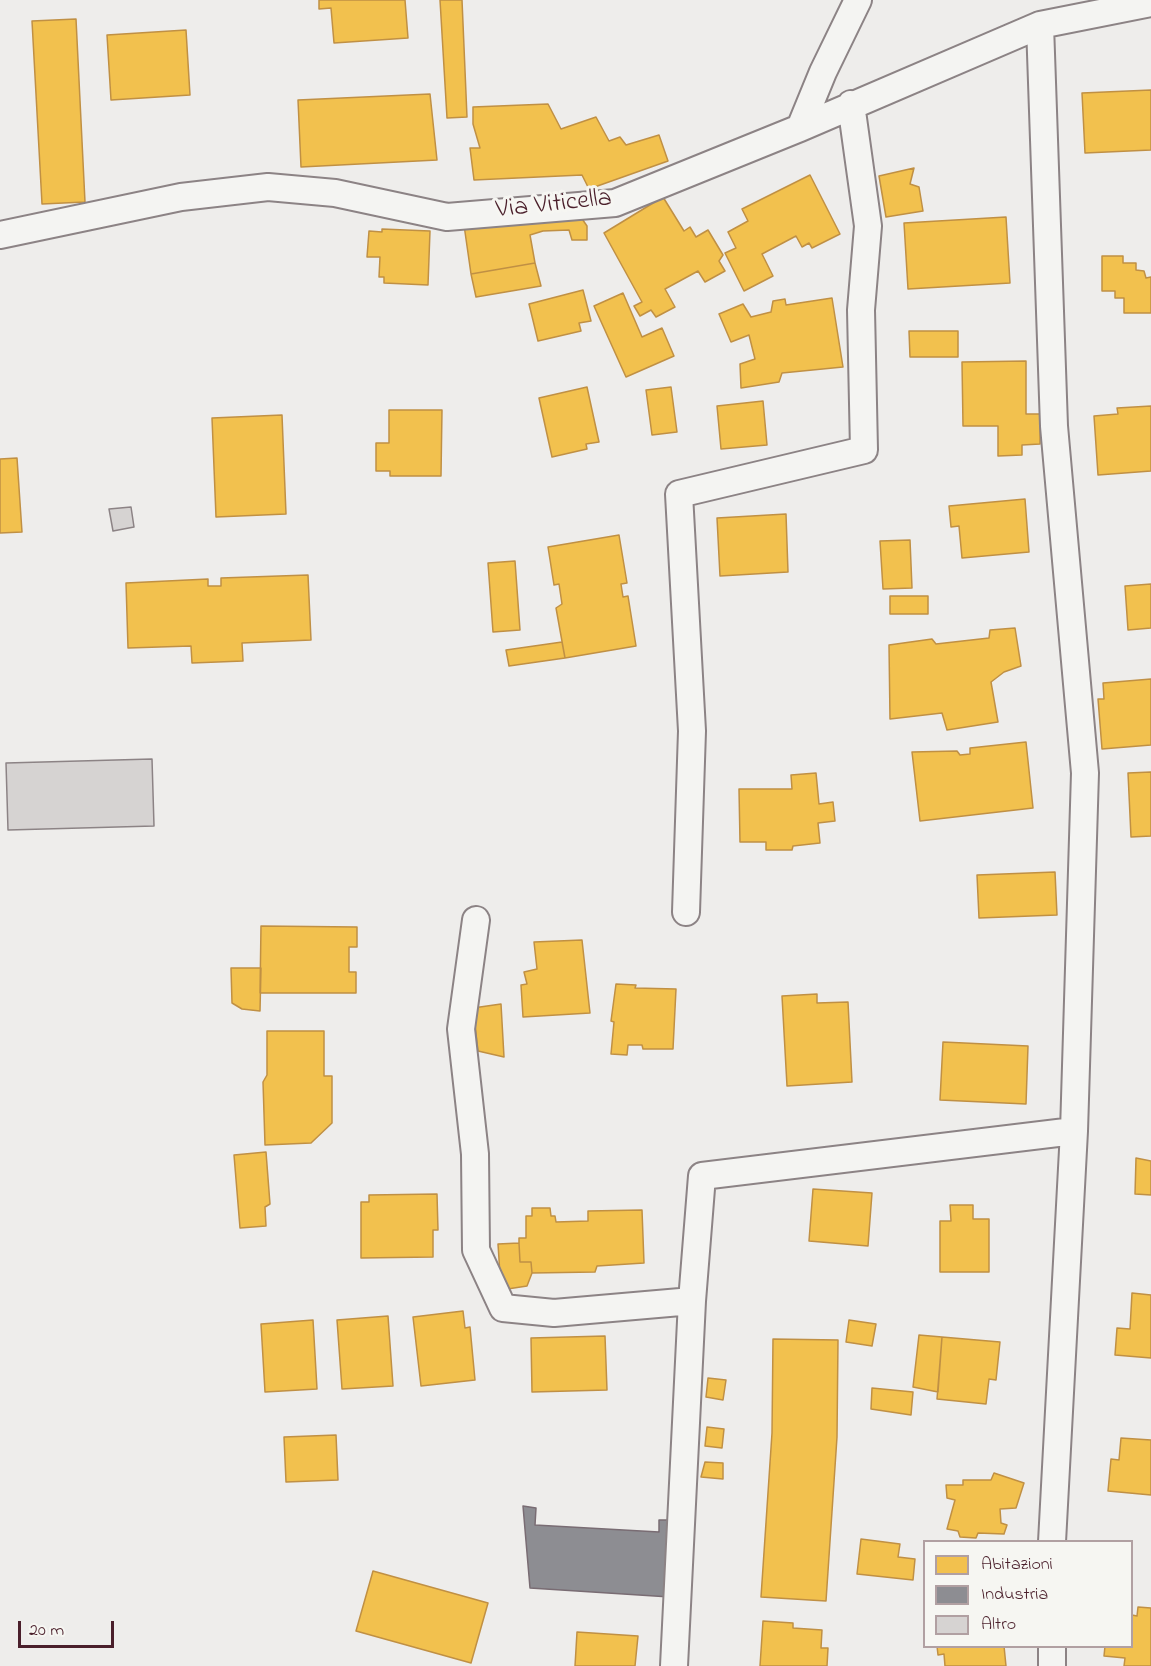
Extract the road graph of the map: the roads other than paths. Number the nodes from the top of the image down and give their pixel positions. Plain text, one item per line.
1 (858, 0) edge
2 (1151, 3) edge
3 (1040, 25) junction
4 (850, 105) junction
5 (800, 128) junction
6 (0, 235) edge
7 (686, 912) dead end
8 (476, 920) dead end
9 (1074, 1131) junction
10 (692, 1301) junction
11 (1052, 1540) edge
12 (1052, 1648) edge
13 (674, 1666) edge
14 (1052, 1666) edge

1 - 5 street
2 - 3 street, Via Viticella
3 - 4 street, Via Viticella
3 - 9 street
4 - 5 street, Via Viticella
4 - 7 street
5 - 6 street, Via Viticella
8 - 10 street
9 - 10 street
9 - 11 street
10 - 13 street
12 - 14 street

